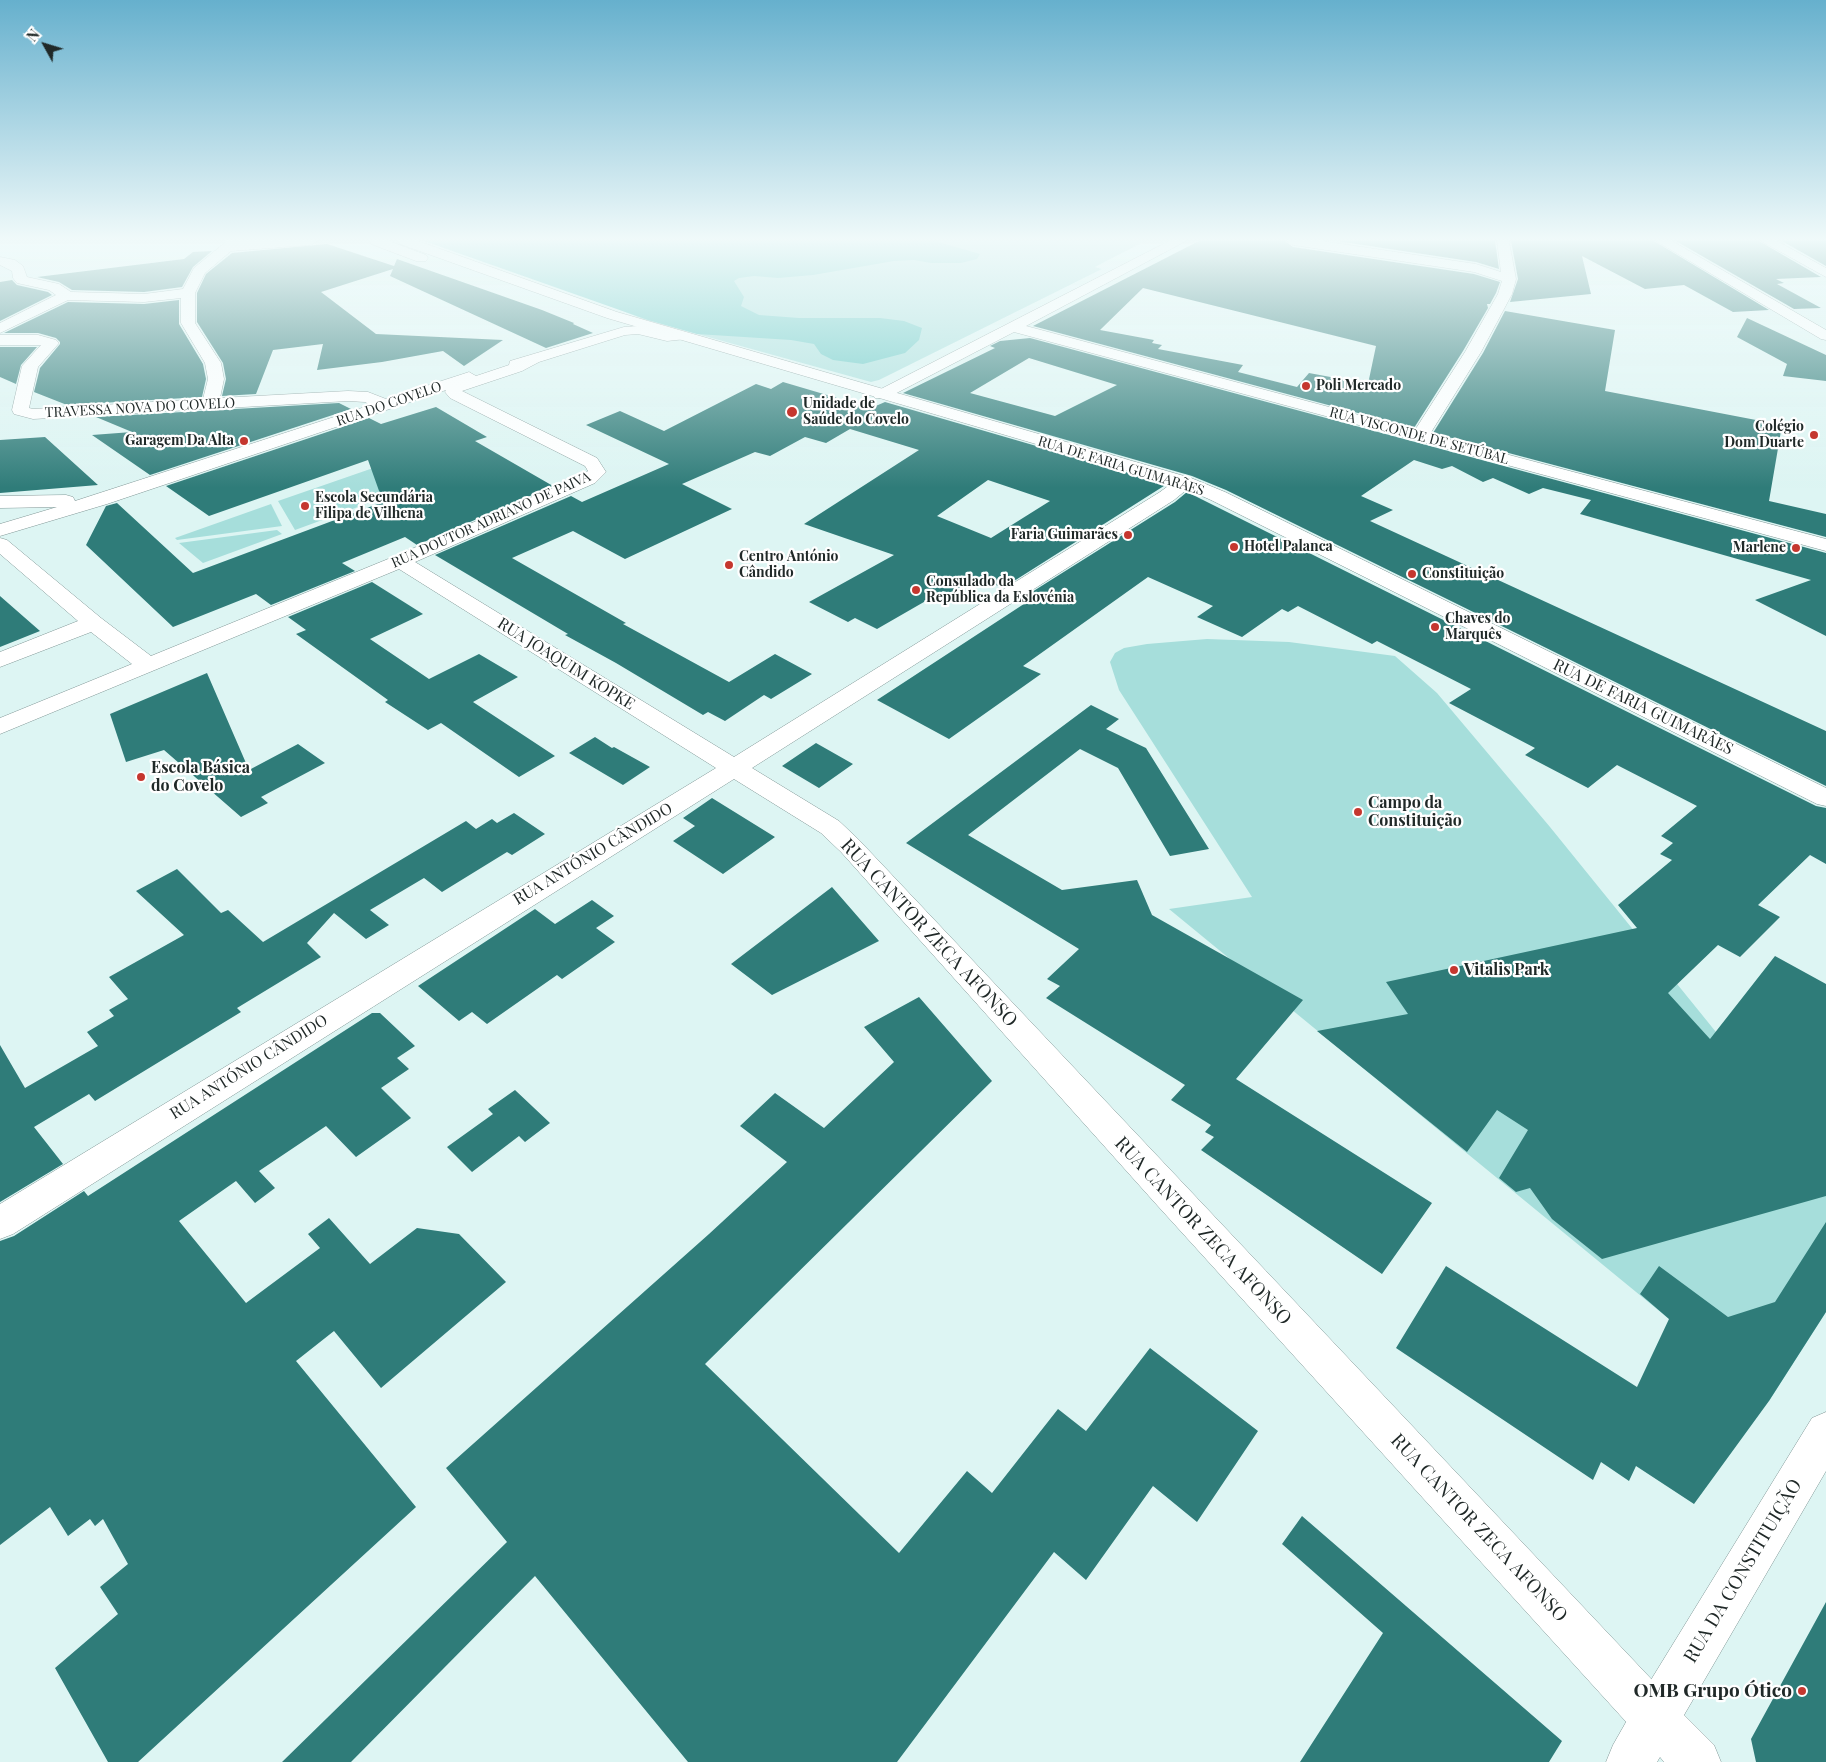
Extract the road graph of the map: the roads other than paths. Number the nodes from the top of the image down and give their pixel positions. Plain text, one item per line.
1 (188, 323) edge
2 (603, 323) edge
3 (637, 323) edge
4 (1021, 323) edge
5 (1491, 323) edge
6 (1804, 323) edge
7 (1012, 328) junction
8 (624, 331) junction
9 (681, 336) junction
10 (1826, 336) edge
11 (0, 340) edge
12 (534, 359) junction
13 (881, 395) junction
14 (210, 404) junction
15 (387, 406) junction
16 (1420, 436) junction
17 (1185, 482) junction
18 (100, 500) junction
19 (0, 502) edge
20 (0, 530) edge
21 (0, 544) edge
22 (1826, 545) edge
23 (400, 561) junction
24 (1459, 617) junction
25 (93, 623) junction
26 (0, 660) edge
27 (148, 665) junction
28 (0, 727) edge
29 (734, 767) junction
30 (1826, 783) edge
31 (1826, 798) edge
32 (0, 1223) edge
33 (1826, 1432) edge
34 (1655, 1718) junction
35 (1630, 1762) edge
36 (1697, 1762) edge

1 - 14 street
2 - 8 street, RUA DE FARIA GUIMARÃES
3 - 9 street, RUA DE FARIA GUIMARÃES
4 - 7 street
5 - 16 street
6 - 10 street
7 - 13 street
7 - 16 street, RUA VISCONDE DE SETÚBAL
8 - 9 street, RUA DO COVELO
8 - 12 street, RUA DO COVELO
8 - 13 street, RUA DE FARIA GUIMARÃES
9 - 13 street, RUA DE FARIA GUIMARÃES
11 - 14 street, TRAVESSA NOVA DO COVELO
12 - 15 street, RUA DO COVELO
12 - 23 street, RUA DOUTOR ADRIANO DE PAIVA
13 - 17 street, RUA DE FARIA GUIMARÃES
14 - 15 street, TRAVESSA NOVA DO COVELO
15 - 18 street, RUA DO COVELO
16 - 22 street, RUA VISCONDE DE SETÚBAL
17 - 24 street, RUA DE FARIA GUIMARÃES
17 - 29 street, RUA ANTÓNIO CÂNDIDO
18 - 19 street, RUA DO COVELO
18 - 20 street, RUA DO COVELO
21 - 25 street
23 - 27 street, RUA DOUTOR ADRIANO DE PAIVA
23 - 29 street, RUA JOAQUIM KOPKE
24 - 30 street, RUA DE FARIA GUIMARÃES
24 - 31 street, RUA DE FARIA GUIMARÃES
25 - 26 street
25 - 27 street
27 - 28 street, RUA DOUTOR ADRIANO DE PAIVA
29 - 32 street, RUA ANTÓNIO CÂNDIDO
29 - 34 street, RUA CANTOR ZECA AFONSO
33 - 34 street, RUA DA CONSTITUIÇÃO
34 - 35 street, RUA DA CONSTITUIÇÃO
34 - 36 street, RUA CANTOR ZECA AFONSO

